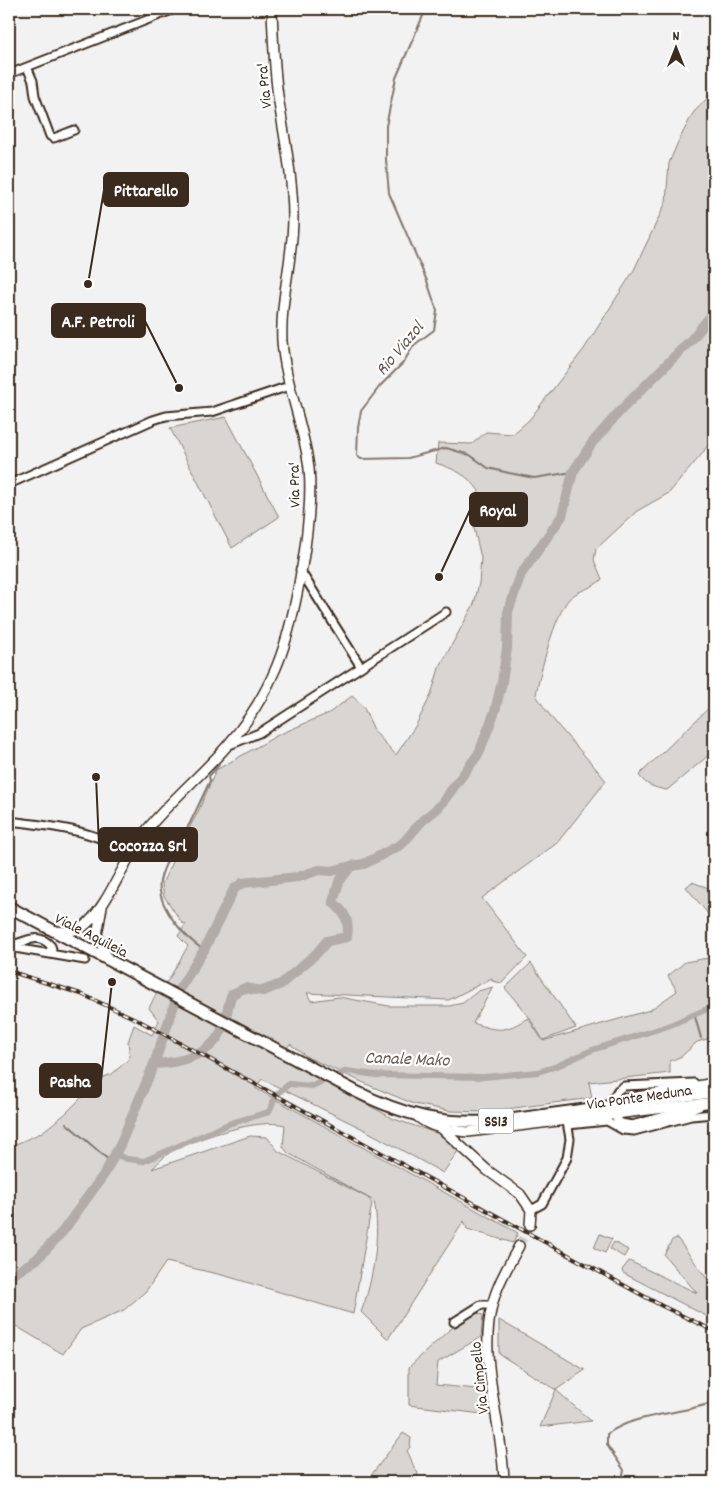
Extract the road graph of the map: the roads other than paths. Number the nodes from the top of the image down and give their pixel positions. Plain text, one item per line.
1 (175, 9) edge
2 (272, 9) edge
3 (27, 66) junction
4 (9, 74) edge
5 (74, 130) dead end
6 (290, 386) junction
7 (9, 484) edge
8 (300, 570) junction
9 (446, 612) dead end
10 (361, 667) junction
11 (226, 747) junction
12 (9, 821) edge
13 (104, 842) junction
14 (138, 842) junction
15 (129, 856) junction
16 (9, 902) edge
17 (103, 903) junction
18 (9, 908) edge
19 (9, 913) edge
20 (51, 930) junction
21 (9, 946) edge
22 (47, 953) junction
23 (108, 958) junction
24 (85, 960) dead end
25 (284, 1053) joint
26 (714, 1082) edge
27 (714, 1092) edge
28 (613, 1098) dead end
29 (714, 1102) edge
30 (714, 1114) edge
31 (418, 1117) junction
32 (615, 1117) dead end
33 (569, 1120) junction
34 (441, 1128) junction
35 (468, 1132) junction
36 (467, 1150) junction
37 (531, 1210) junction
38 (530, 1224) tunnel mouth
39 (519, 1246) tunnel mouth
40 (492, 1305) junction
41 (454, 1322) dead end
42 (504, 1482) edge

1 - 3 street
2 - 6 street, Via Pra'
3 - 4 street
3 - 5 street
6 - 7 street
6 - 8 street, Via Pra'
8 - 10 street
8 - 11 street, Via Pra'
9 - 10 street
10 - 11 street
11 - 14 street, Via Pra'
12 - 13 street
13 - 14 street
13 - 15 street
14 - 15 street, Via Pra'
15 - 17 street, Via Pra'
16 - 20 main road
17 - 20 street, Via Pra'
17 - 23 street, Via Pra'
18 - 20 main road, Viale Aquileia / SS13
19 - 20 main road
20 - 23 main road, Viale Aquileia / SS13
21 - 22 street
21 - 22 street
22 - 24 street
23 - 25 main road, Viale Aquileia / SS13
25 - 31 main road, Via Ponte Meduna / SS13
26 - 28 street
26 - 33 street, Via Ponte Meduna
27 - 33 main road, Via Ponte Meduna / SS13
29 - 32 street, Via Ponte Meduna
29 - 33 street, Via Ponte Meduna
30 - 33 street, Via Ponte Meduna
31 - 33 main road, Via Ponte Meduna / SS13
31 - 34 street, Via Ponte Meduna
33 - 35 street, Via Ponte Meduna
33 - 37 street, Via Ponte Meduna
34 - 35 street, Via Ponte Meduna
34 - 36 street
35 - 36 street
36 - 37 street
37 - 38 street
39 - 40 street, Via Cimpello
40 - 41 street
40 - 42 street, Via Cimpello

